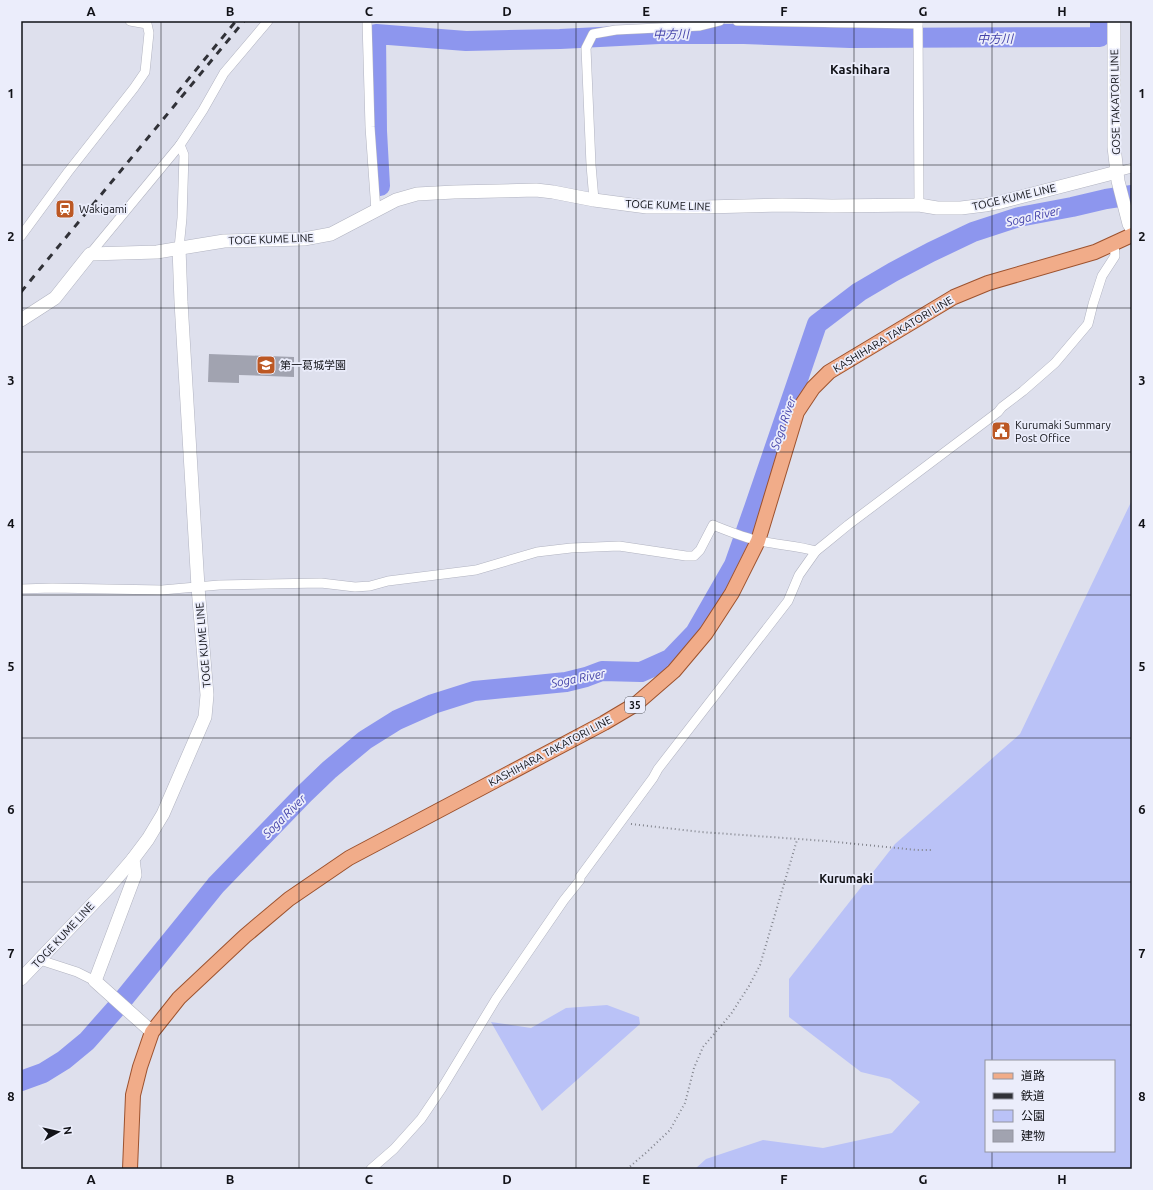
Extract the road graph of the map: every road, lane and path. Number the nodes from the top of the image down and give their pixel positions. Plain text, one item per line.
1 (130, 21) edge
2 (268, 21) edge
3 (368, 21) edge
4 (720, 21) edge
5 (737, 21) edge
6 (1114, 21) edge
7 (918, 22) edge
8 (180, 145) junction
9 (1132, 168) edge
10 (1118, 176) junction
11 (594, 200) junction
12 (919, 205) junction
13 (376, 211) junction
14 (1131, 229) edge
15 (21, 236) edge
16 (1114, 243) junction
17 (179, 248) junction
18 (90, 254) junction
19 (21, 320) edge
20 (758, 541) junction
21 (816, 550) junction
22 (198, 587) junction
23 (21, 589) edge
24 (619, 823) junction
25 (797, 840) junction
26 (933, 850) dead end
27 (133, 859) junction
28 (40, 960) junction
29 (21, 979) edge
30 (98, 983) junction
31 (152, 1032) junction
32 (130, 1169) edge
33 (371, 1169) edge
34 (627, 1169) edge

1 - 15 street
2 - 8 street
3 - 13 street
4 - 11 street
5 - 7 street
6 - 10 main road, GOSE TAKATORI LINE
7 - 12 street
8 - 17 street
8 - 18 street
9 - 10 street
10 - 12 main road, TOGE KUME LINE
10 - 14 main road, GOSE TAKATORI LINE
11 - 12 main road, TOGE KUME LINE
11 - 13 main road, TOGE KUME LINE
13 - 17 main road, TOGE KUME LINE
14 - 16 main road, KASHIHARA TAKATORI LINE / 35
16 - 20 main road, KASHIHARA TAKATORI LINE / 35
16 - 21 street
17 - 18 main road, TOGE KUME LINE
17 - 22 main road, TOGE KUME LINE
18 - 19 main road
20 - 21 street
20 - 22 street
20 - 31 main road, KASHIHARA TAKATORI LINE / 35
21 - 24 street
22 - 23 street
22 - 27 main road, TOGE KUME LINE
24 - 25 path
24 - 33 street
25 - 26 path
25 - 34 path
27 - 28 main road, TOGE KUME LINE
27 - 30 main road
28 - 29 main road, TOGE KUME LINE
28 - 30 street
30 - 31 main road
31 - 32 main road, KASHIHARA TAKATORI LINE / 35

